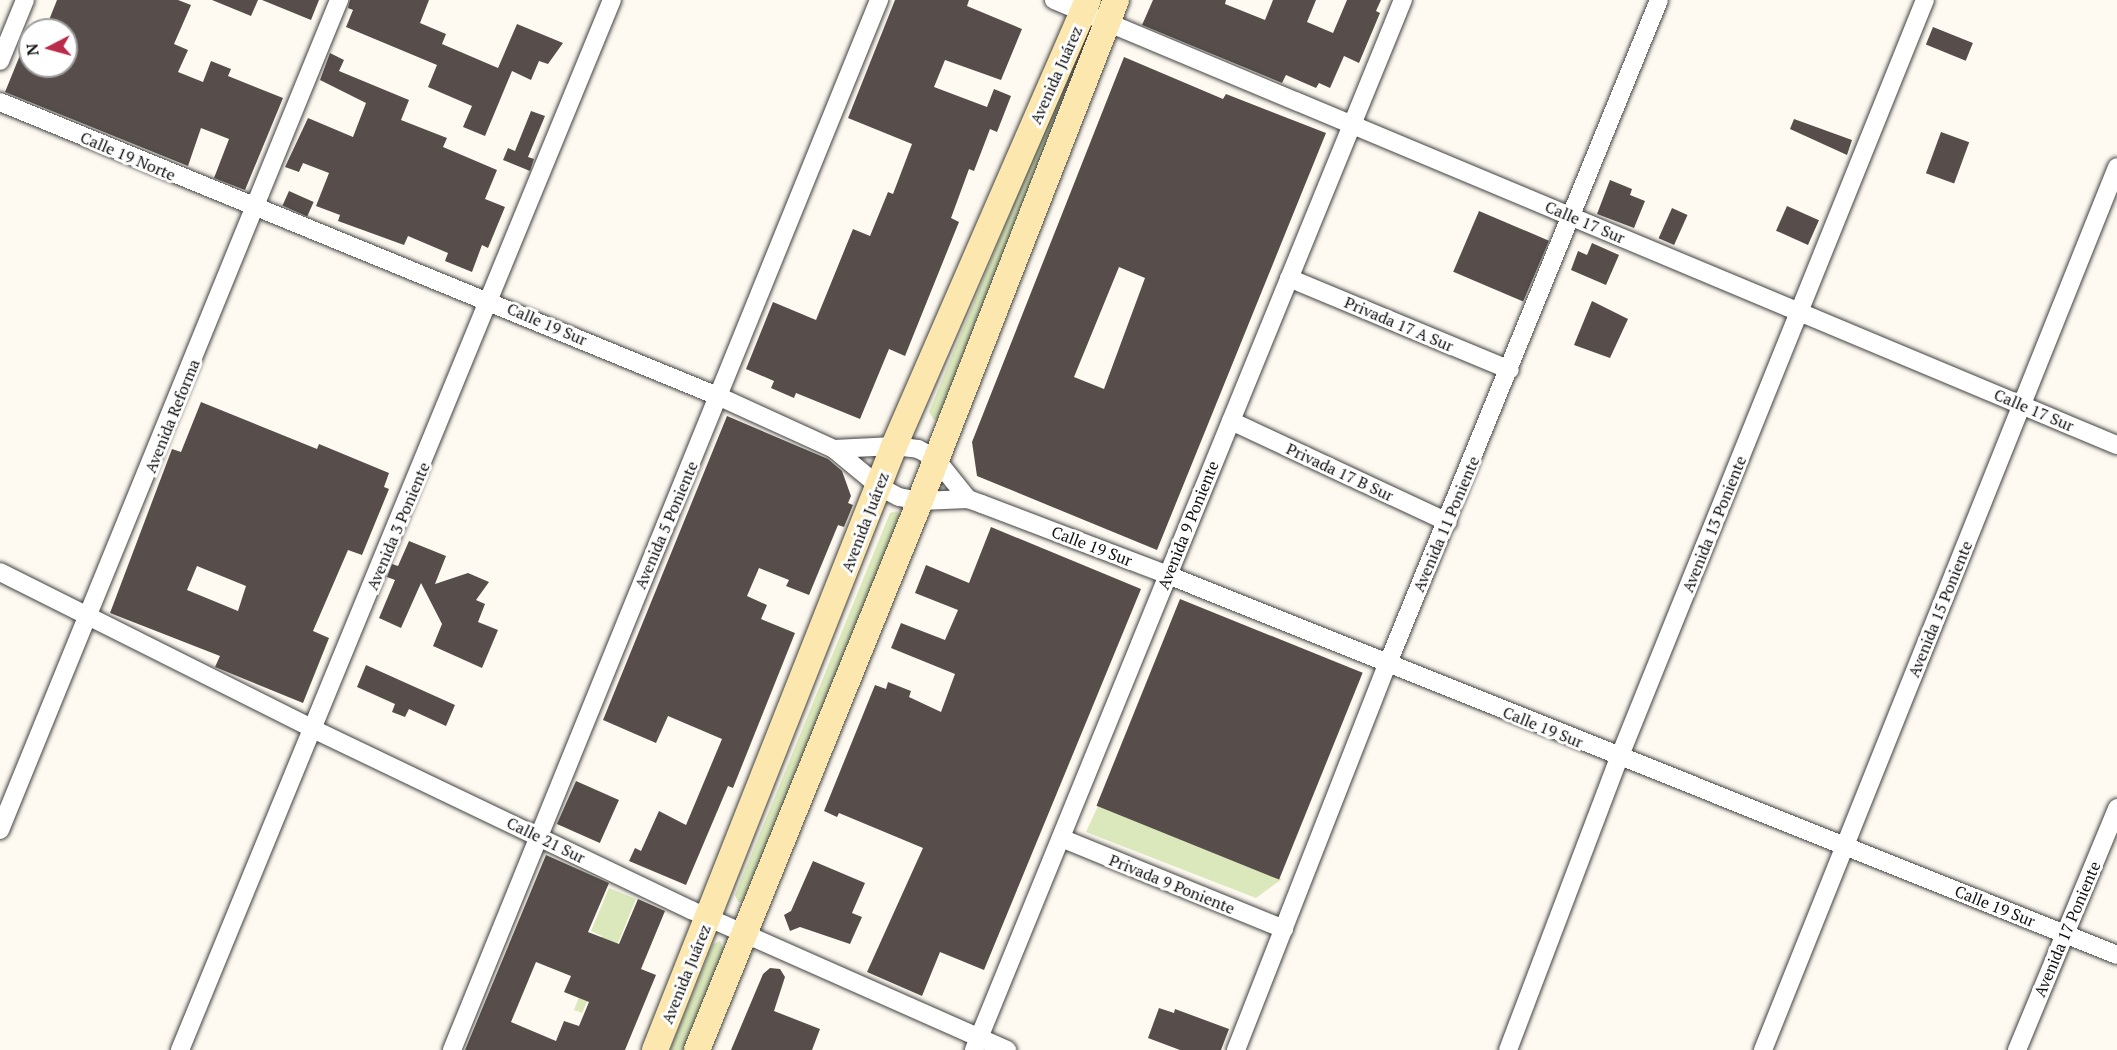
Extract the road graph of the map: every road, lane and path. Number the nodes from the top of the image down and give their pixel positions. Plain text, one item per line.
1 (25, 0) edge
2 (339, 0) edge
3 (612, 0) edge
4 (879, 0) edge
5 (1054, 0) edge
6 (1402, 0) edge
7 (1659, 0) edge
8 (1925, 0) edge
9 (1086, 6) edge
10 (1112, 11) edge
11 (0, 61) edge
12 (0, 102) edge
13 (1352, 125) junction
14 (2117, 167) edge
15 (256, 210) junction
16 (1571, 217) junction
17 (1289, 279) junction
18 (491, 300) junction
19 (1800, 312) junction
20 (1510, 370) junction
21 (720, 397) junction
22 (2022, 405) junction
23 (1231, 421) junction
24 (2117, 445) edge
25 (894, 446) junction
26 (834, 448) junction
27 (935, 458) junction
28 (879, 487) junction
29 (968, 499) junction
30 (920, 501) junction
31 (1448, 522) junction
32 (0, 572) edge
33 (1168, 574) junction
34 (90, 616) junction
35 (1388, 663) junction
36 (313, 729) junction
37 (1619, 758) junction
38 (2117, 808) edge
39 (0, 830) edge
40 (537, 835) junction
41 (1061, 838) junction
42 (1844, 847) junction
43 (709, 918) junction
44 (1284, 929) junction
45 (2065, 934) junction
46 (744, 935) junction
47 (2117, 955) edge
48 (977, 1044) edge
49 (180, 1050) edge
50 (452, 1050) edge
51 (655, 1050) edge
52 (697, 1050) edge
53 (1007, 1050) edge
54 (1236, 1050) edge
55 (1508, 1050) edge
56 (1763, 1050) edge
57 (2017, 1050) edge

1 - 11 street
2 - 15 street, Avenida Reforma
3 - 18 street, Avenida 3 Poniente
4 - 21 street, Avenida 5 Poniente
5 - 9 street, Calle 17 Sur
6 - 13 street, Avenida 9 Poniente
7 - 16 street, Avenida 11 Poniente
8 - 19 street, Avenida 13 Poniente
9 - 10 street, Calle 17 Sur
9 - 25 main road, Avenida Juárez
10 - 13 street, Calle 17 Sur
10 - 27 main road, Avenida Juárez
12 - 15 street, Calle 19 Norte
13 - 16 street, Calle 17 Sur
13 - 17 street, Avenida 9 Poniente
14 - 22 street, Avenida 15 Poniente
15 - 18 street, Calle 19 Sur
15 - 34 street, Avenida Reforma
16 - 19 street, Calle 17 Sur
16 - 20 street, Avenida 11 Poniente
17 - 20 street, Privada 17 A Sur
17 - 23 street, Avenida 9 Poniente
18 - 21 street, Calle 19 Sur
18 - 36 street, Avenida 3 Poniente
19 - 22 street, Calle 17 Sur
19 - 37 street, Avenida 13 Poniente
20 - 31 street, Avenida 11 Poniente
21 - 26 street, Calle 19 Sur
21 - 40 street, Avenida 5 Poniente
22 - 24 street, Calle 17 Sur
22 - 42 street, Avenida 15 Poniente
23 - 31 street, Privada 17 B Sur
23 - 33 street, Avenida 9 Poniente
25 - 26 street, Calle 19 Sur
25 - 27 street, Calle 19 Sur
25 - 28 main road, Avenida Juárez
26 - 28 street, Calle 19 Sur
27 - 29 street
27 - 30 main road, Avenida Juárez
28 - 30 street, Calle 19 Sur
28 - 43 main road, Avenida Juárez
29 - 30 street, Calle 19 Sur
29 - 33 street, Calle 19 Sur
30 - 46 main road, Avenida Juárez
31 - 35 street, Avenida 11 Poniente
32 - 34 street, Calle 21 Sur
33 - 35 street, Calle 19 Sur
33 - 41 street, Avenida 9 Poniente
34 - 36 street, Calle 21 Sur
34 - 39 street, Avenida Reforma
35 - 37 street, Calle 19 Sur
35 - 44 street, Avenida 11 Poniente
36 - 40 street, Calle 21 Sur
36 - 49 street, Avenida 3 Poniente
37 - 42 street, Calle 19 Sur
37 - 55 street, Avenida 13 Poniente
38 - 45 street, Avenida 17 Poniente
40 - 43 street, Calle 21 Sur
40 - 50 street, Avenida 5 Poniente
41 - 44 street, Privada 9 Poniente
41 - 48 street, Avenida 9 Poniente
42 - 45 street, Calle 19 Sur
42 - 56 street, Avenida 15 Poniente
43 - 46 street, Calle 21 Sur
43 - 51 main road, Avenida Juárez
44 - 54 street, Avenida 11 Poniente
45 - 47 street, Calle 19 Sur
45 - 57 street, Avenida 17 Poniente
46 - 48 street, Calle 21 Sur
46 - 52 main road, Avenida Juárez
48 - 53 street, Calle 21 Sur

